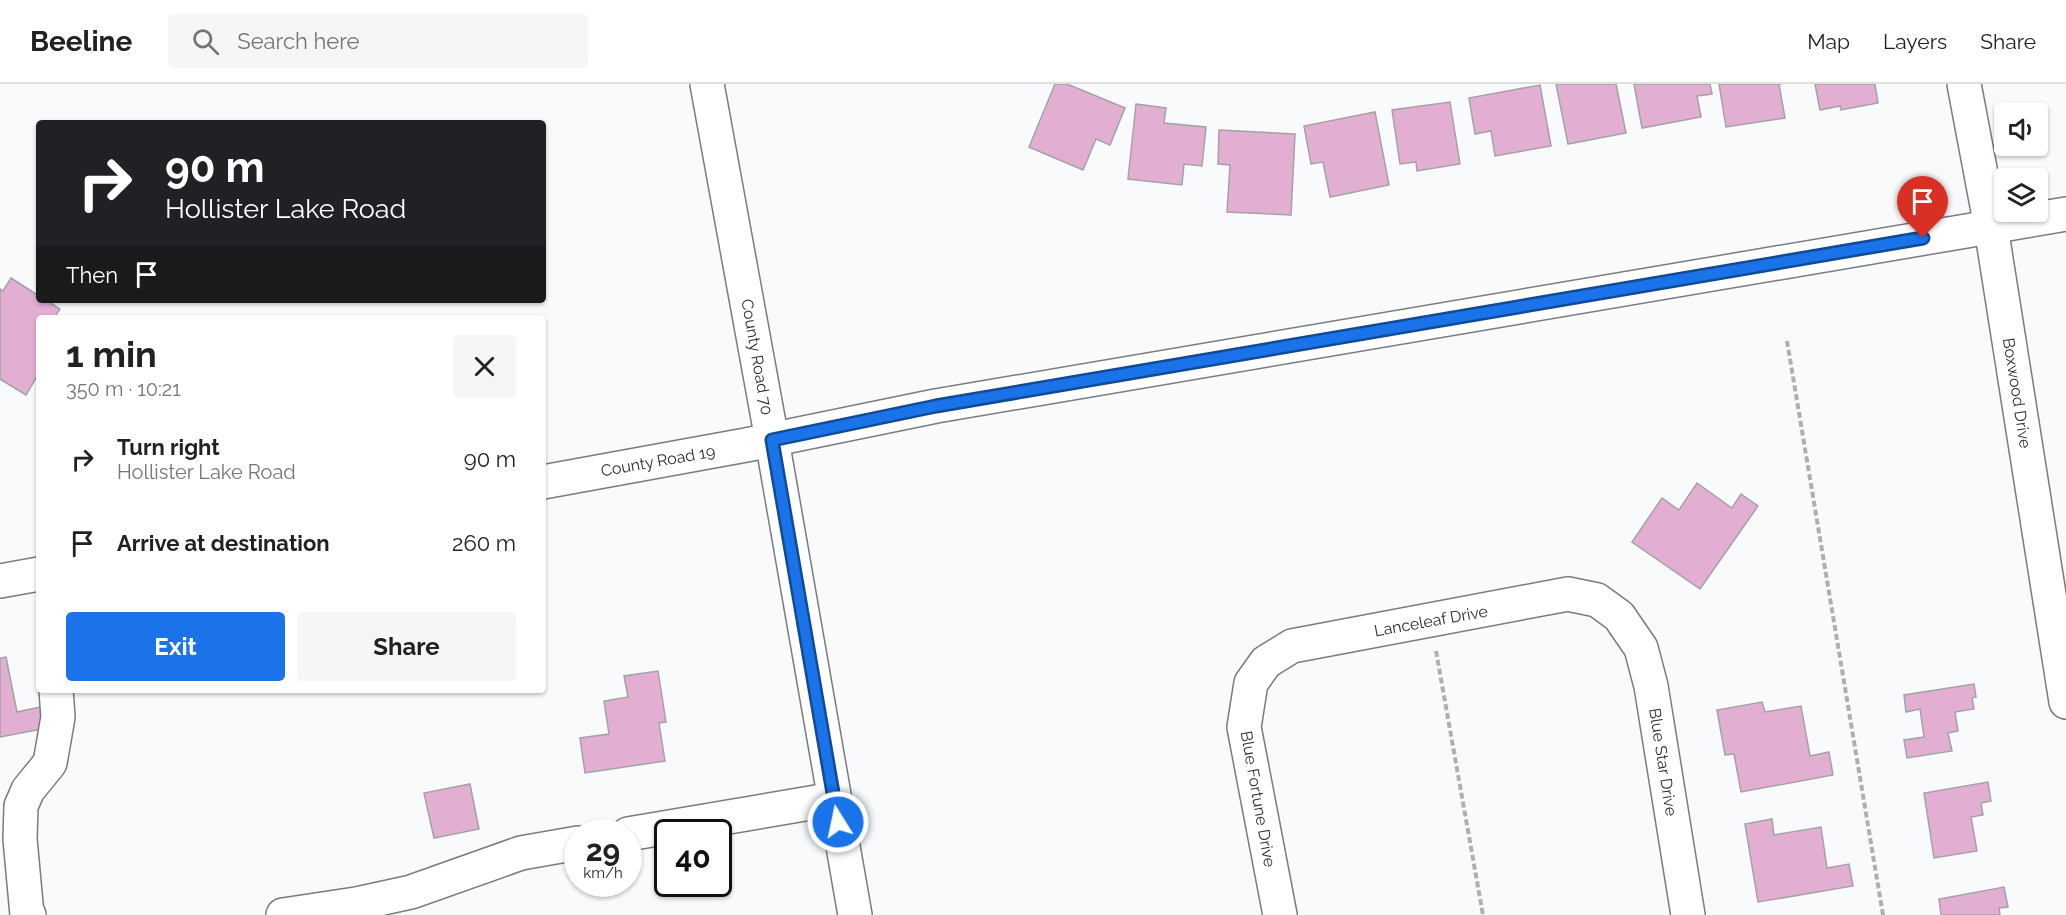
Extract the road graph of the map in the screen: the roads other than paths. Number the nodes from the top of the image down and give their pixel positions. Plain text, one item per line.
1 (707, 84) edge
2 (1964, 84) edge
3 (2066, 214) edge
4 (1991, 227) junction
5 (772, 440) junction
6 (546, 481) edge
7 (36, 575) edge
8 (0, 581) edge
9 (1619, 616) joint
10 (1251, 683) joint
11 (56, 693) edge
12 (2066, 702) edge
13 (834, 799) junction
14 (642, 832) edge
15 (564, 845) edge
16 (30, 915) edge
17 (283, 915) edge
18 (855, 915) edge
19 (1280, 915) edge
20 (1688, 915) edge

1 - 5 street, County Road 70
2 - 4 street, Boxwood Drive
3 - 4 street, County Road 19
4 - 5 street, County Road 19
4 - 12 street, Boxwood Drive
5 - 6 street, County Road 19
5 - 13 street, County Road 70
7 - 8 street
9 - 10 street, Lanceleaf Drive
9 - 20 street, Blue Star Drive
10 - 19 street, Blue Fortune Drive
11 - 16 street
13 - 14 street
13 - 18 street, County Road 70
15 - 17 street

